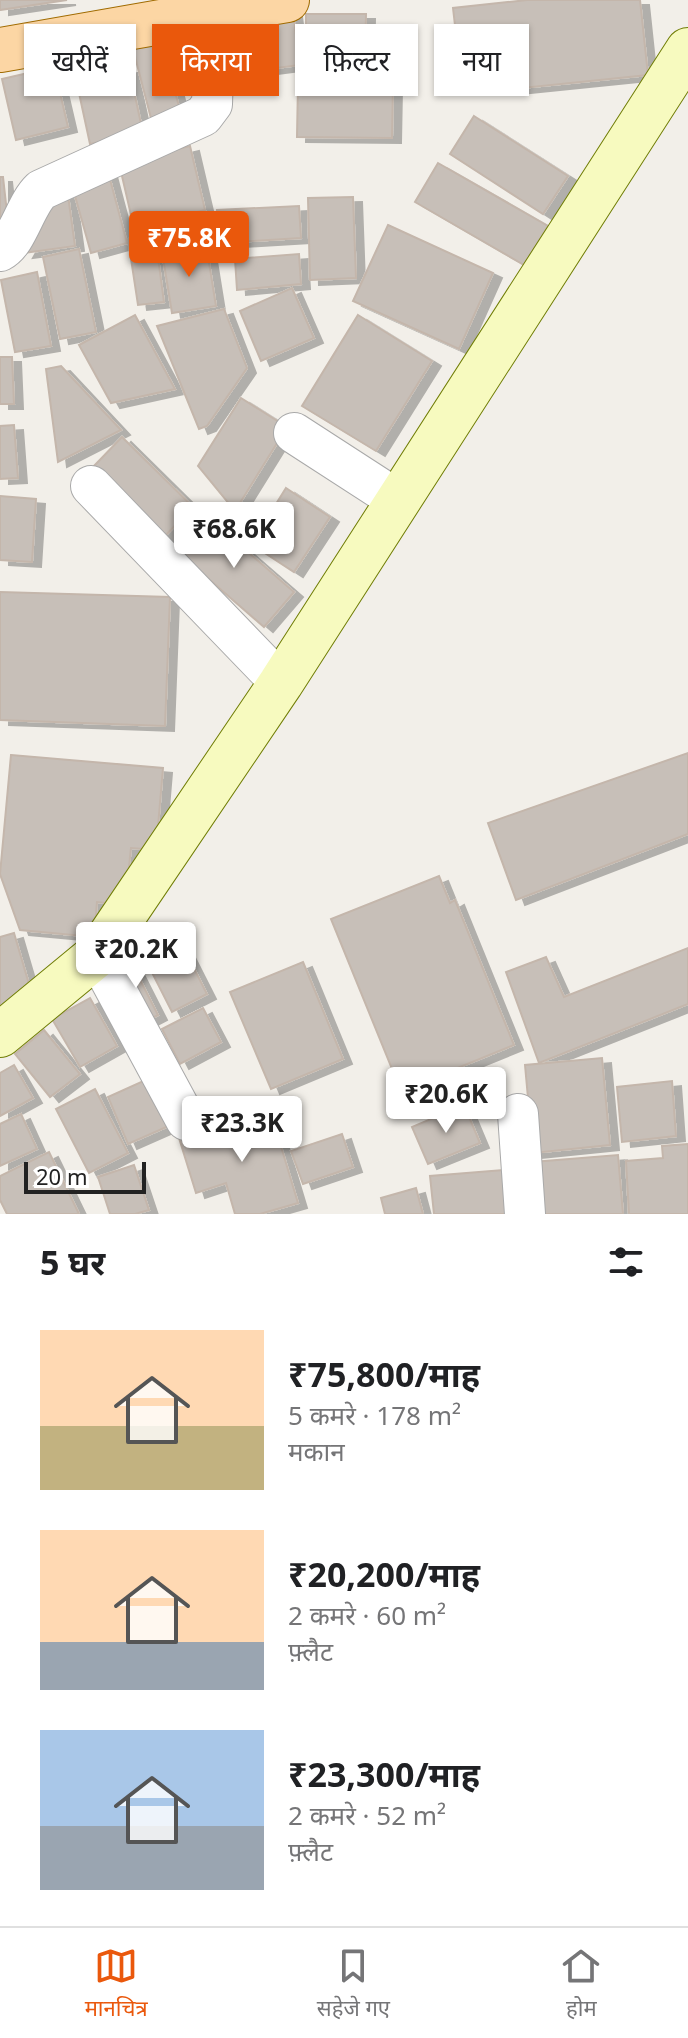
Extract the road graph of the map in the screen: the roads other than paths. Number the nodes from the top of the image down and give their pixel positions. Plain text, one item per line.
1 (287, 0) edge
2 (217, 5) edge
3 (0, 50) edge
4 (688, 50) edge
5 (0, 251) edge
6 (294, 433) dead end
7 (91, 486) dead end
8 (399, 501) junction
9 (281, 683) junction
10 (97, 955) junction
11 (0, 1035) edge
12 (518, 1114) dead end
13 (186, 1120) dead end
14 (525, 1214) edge

1 - 2 main road
2 - 3 main road
2 - 5 street
4 - 8 street
6 - 8 street
7 - 9 street
8 - 9 street
9 - 10 street
10 - 11 street
10 - 13 street
12 - 14 street

